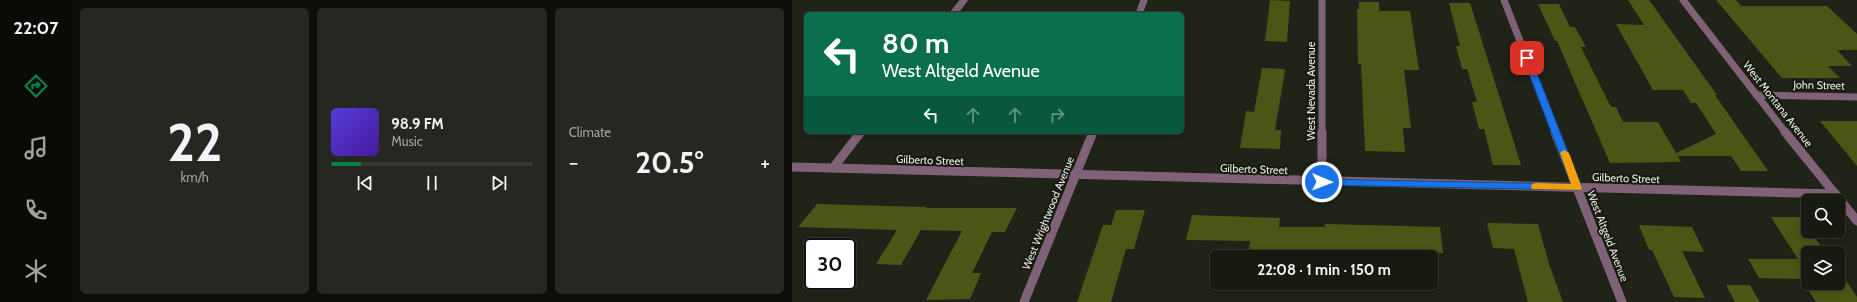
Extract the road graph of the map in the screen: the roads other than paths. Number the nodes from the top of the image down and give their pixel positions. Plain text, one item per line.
1 (964, 0) edge
2 (1144, 0) edge
3 (1322, 0) edge
4 (1504, 0) edge
5 (1683, 0) edge
6 (955, 12) edge
7 (1140, 12) edge
8 (1756, 95) junction
9 (1857, 97) edge
10 (859, 134) edge
11 (1092, 134) edge
12 (792, 167) edge
13 (833, 168) junction
14 (1076, 174) junction
15 (1322, 182) junction
16 (1578, 188) junction
17 (1836, 194) joint
18 (1845, 206) edge
19 (1857, 221) edge
20 (1024, 302) edge
21 (1622, 302) edge

1 - 6 street
2 - 7 street
3 - 15 street, West Nevada Avenue
4 - 16 street, West Altgeld Avenue
5 - 8 street, West Montana Avenue
8 - 9 street, John Street
8 - 17 street, West Montana Avenue
10 - 13 street
11 - 14 street, West Wrightwood Avenue
12 - 13 street, Gilberto Street
13 - 14 street, Gilberto Street
14 - 15 street, Gilberto Street
14 - 20 street, West Wrightwood Avenue
15 - 16 street, Gilberto Street
16 - 17 street, Gilberto Street
16 - 21 street, West Altgeld Avenue
18 - 19 street, West Montana Avenue

